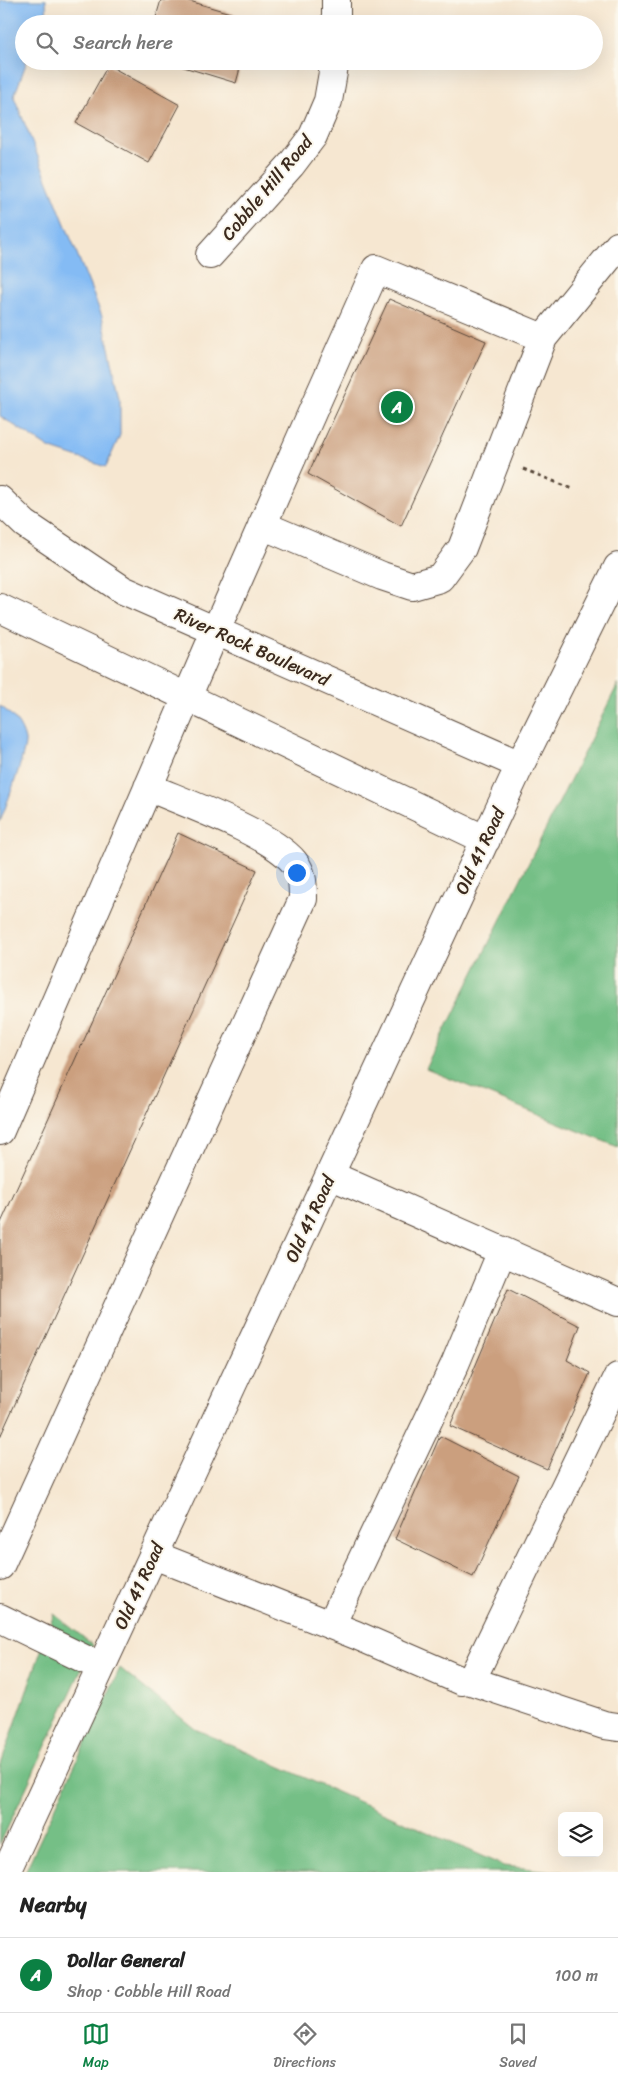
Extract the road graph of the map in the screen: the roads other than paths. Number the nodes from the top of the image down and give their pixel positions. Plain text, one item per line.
1 (336, 0) edge
2 (336, 15) edge
3 (333, 70) edge
4 (618, 246) edge
5 (210, 255) dead end
6 (543, 338) junction
7 (0, 500) edge
8 (262, 525) junction
9 (618, 567) edge
10 (0, 608) edge
11 (216, 630) junction
12 (187, 697) junction
13 (520, 766) junction
14 (148, 787) junction
15 (486, 840) junction
16 (0, 1131) edge
17 (330, 1175) junction
18 (502, 1251) junction
19 (618, 1302) edge
20 (618, 1377) edge
21 (154, 1555) junction
22 (0, 1566) edge
23 (0, 1618) edge
24 (331, 1625) junction
25 (102, 1667) junction
26 (468, 1680) junction
27 (618, 1727) edge
28 (6, 1872) edge

1 - 2 street
3 - 5 street, Cobble Hill Road
4 - 6 street
6 - 8 street
6 - 8 street
7 - 11 street, River Rock Boulevard
8 - 11 street
9 - 13 street, Old 41 Road
10 - 12 street
11 - 12 street
11 - 13 street, River Rock Boulevard
12 - 14 street
12 - 15 street
13 - 15 street, Old 41 Road
14 - 16 street
14 - 22 street
15 - 17 street, Old 41 Road
17 - 18 street
17 - 21 street, Old 41 Road
18 - 19 street
18 - 24 street
20 - 26 street
21 - 24 street
21 - 25 street, Old 41 Road
23 - 25 street
24 - 26 street
25 - 28 street, Old 41 Road
26 - 27 street

